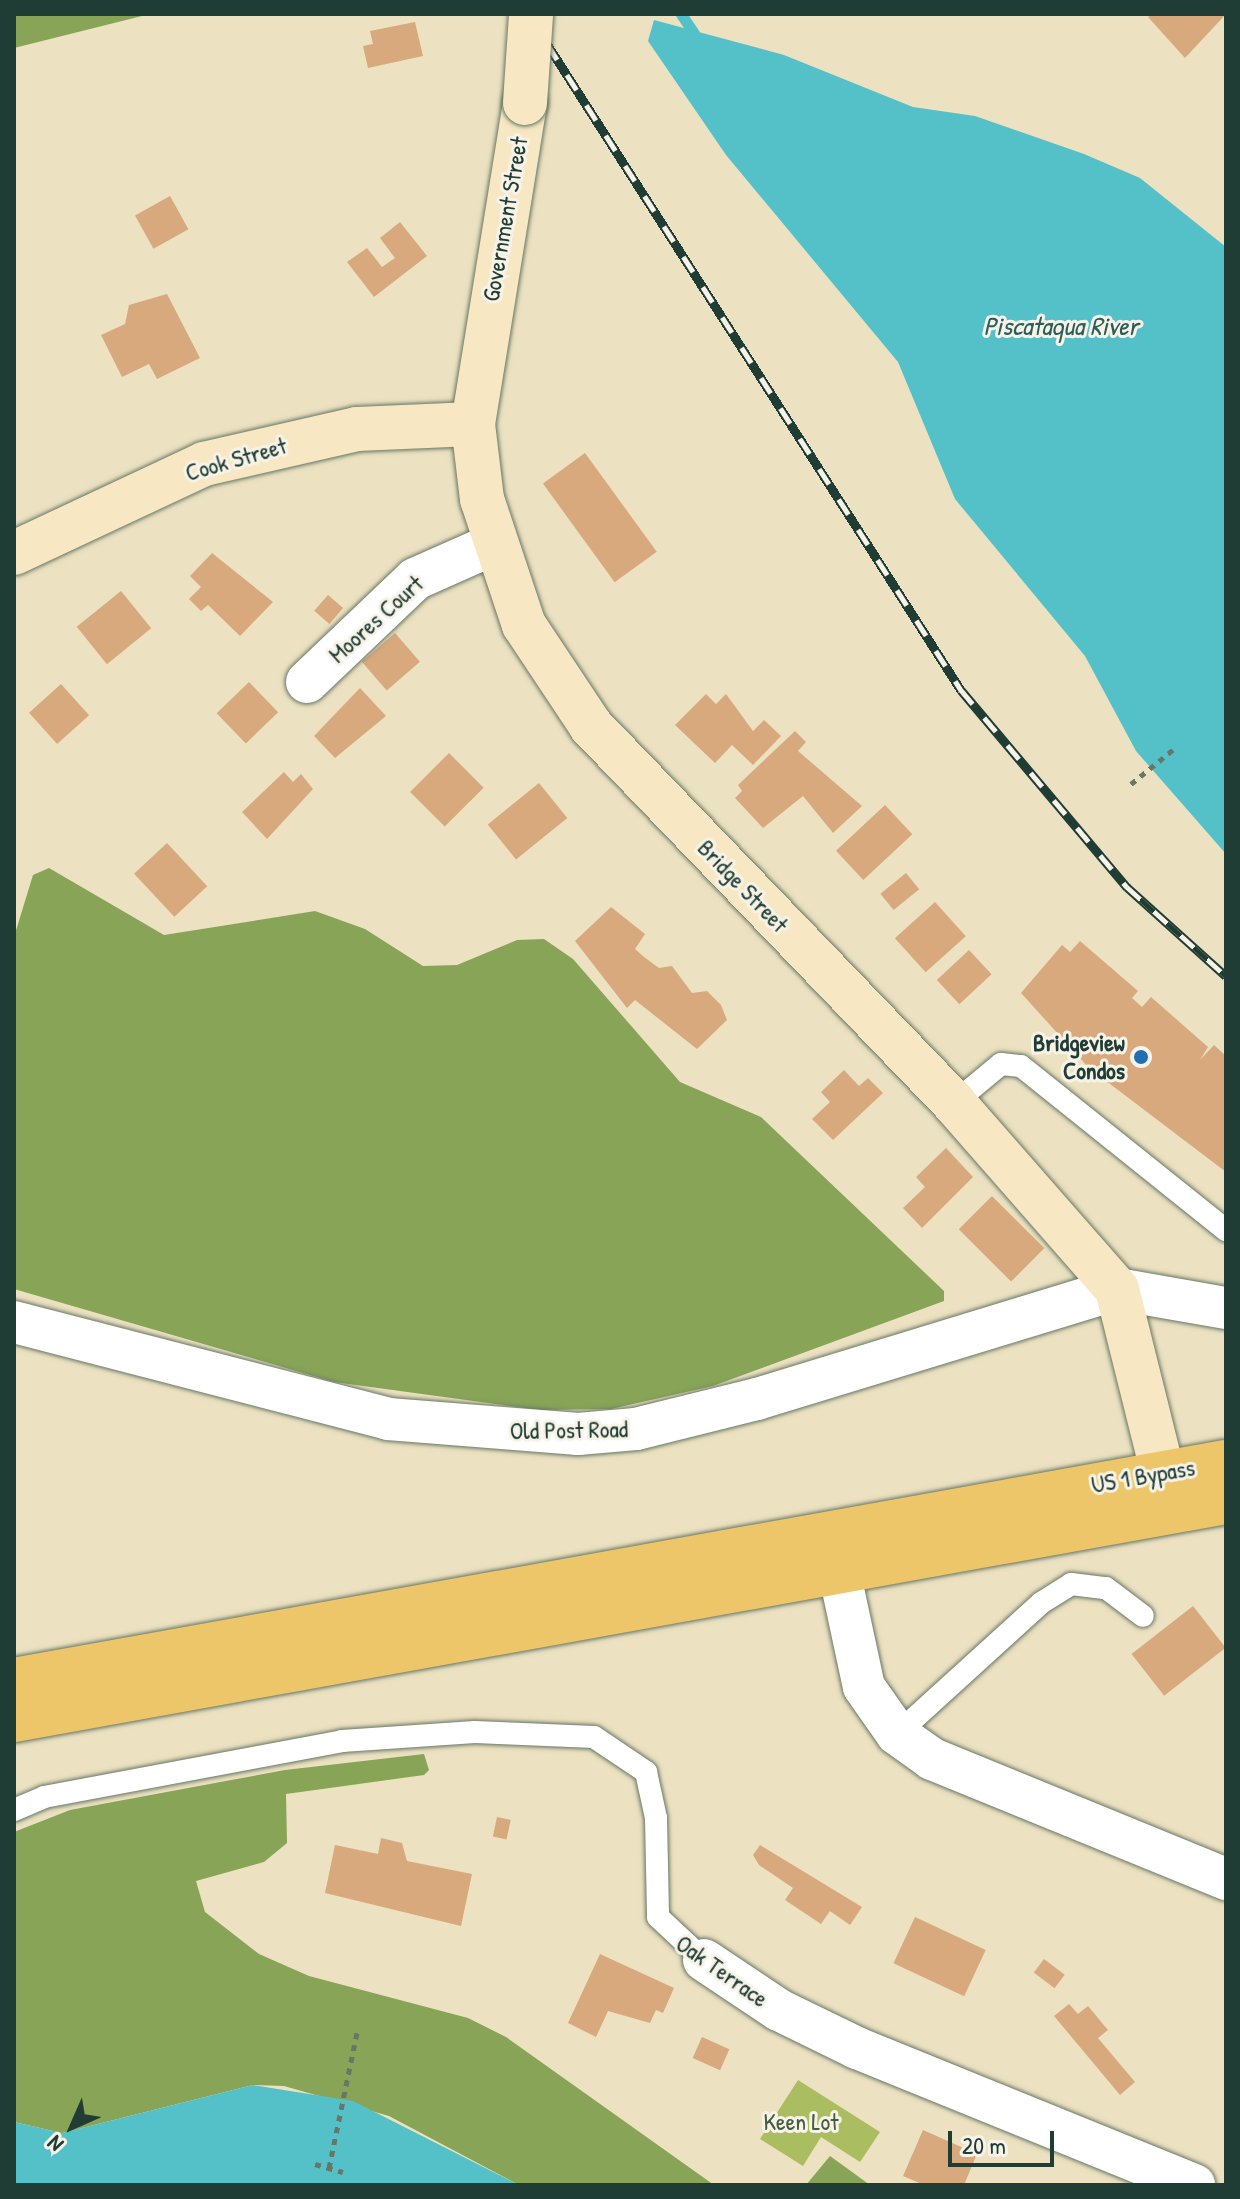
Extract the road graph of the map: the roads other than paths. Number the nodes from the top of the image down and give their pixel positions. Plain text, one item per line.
1 (531, 14) edge
2 (473, 424) junction
3 (494, 544) junction
4 (14, 553) edge
5 (307, 682) dead end
6 (954, 1103) junction
7 (1226, 1230) edge
8 (1117, 1289) junction
9 (1226, 1308) edge
10 (14, 1322) edge
11 (1226, 1462) edge
12 (1167, 1492) junction
13 (1226, 1502) edge
14 (836, 1554) junction
15 (1143, 1616) dead end
16 (14, 1680) edge
17 (14, 1720) edge
18 (897, 1734) junction
19 (14, 1810) edge
20 (1226, 1879) edge
21 (704, 1960) joint
22 (1194, 2185) edge

1 - 2 street, Government Street, bridge
2 - 3 street, Bridge Street
2 - 4 street, Cook Street
3 - 5 street, Moores Court
3 - 6 street, Bridge Street
6 - 7 lane
6 - 8 street, Bridge Street
8 - 9 street
8 - 10 street, Old Post Road
8 - 12 street, Bridge Street
11 - 12 main road, US 1 Bypass
12 - 13 main road
12 - 14 main road
12 - 14 main road, US 1 Bypass
14 - 16 main road
14 - 17 main road
14 - 18 street
15 - 18 lane
18 - 20 street
19 - 21 lane, Oak Terrace
21 - 22 street, Oak Terrace

